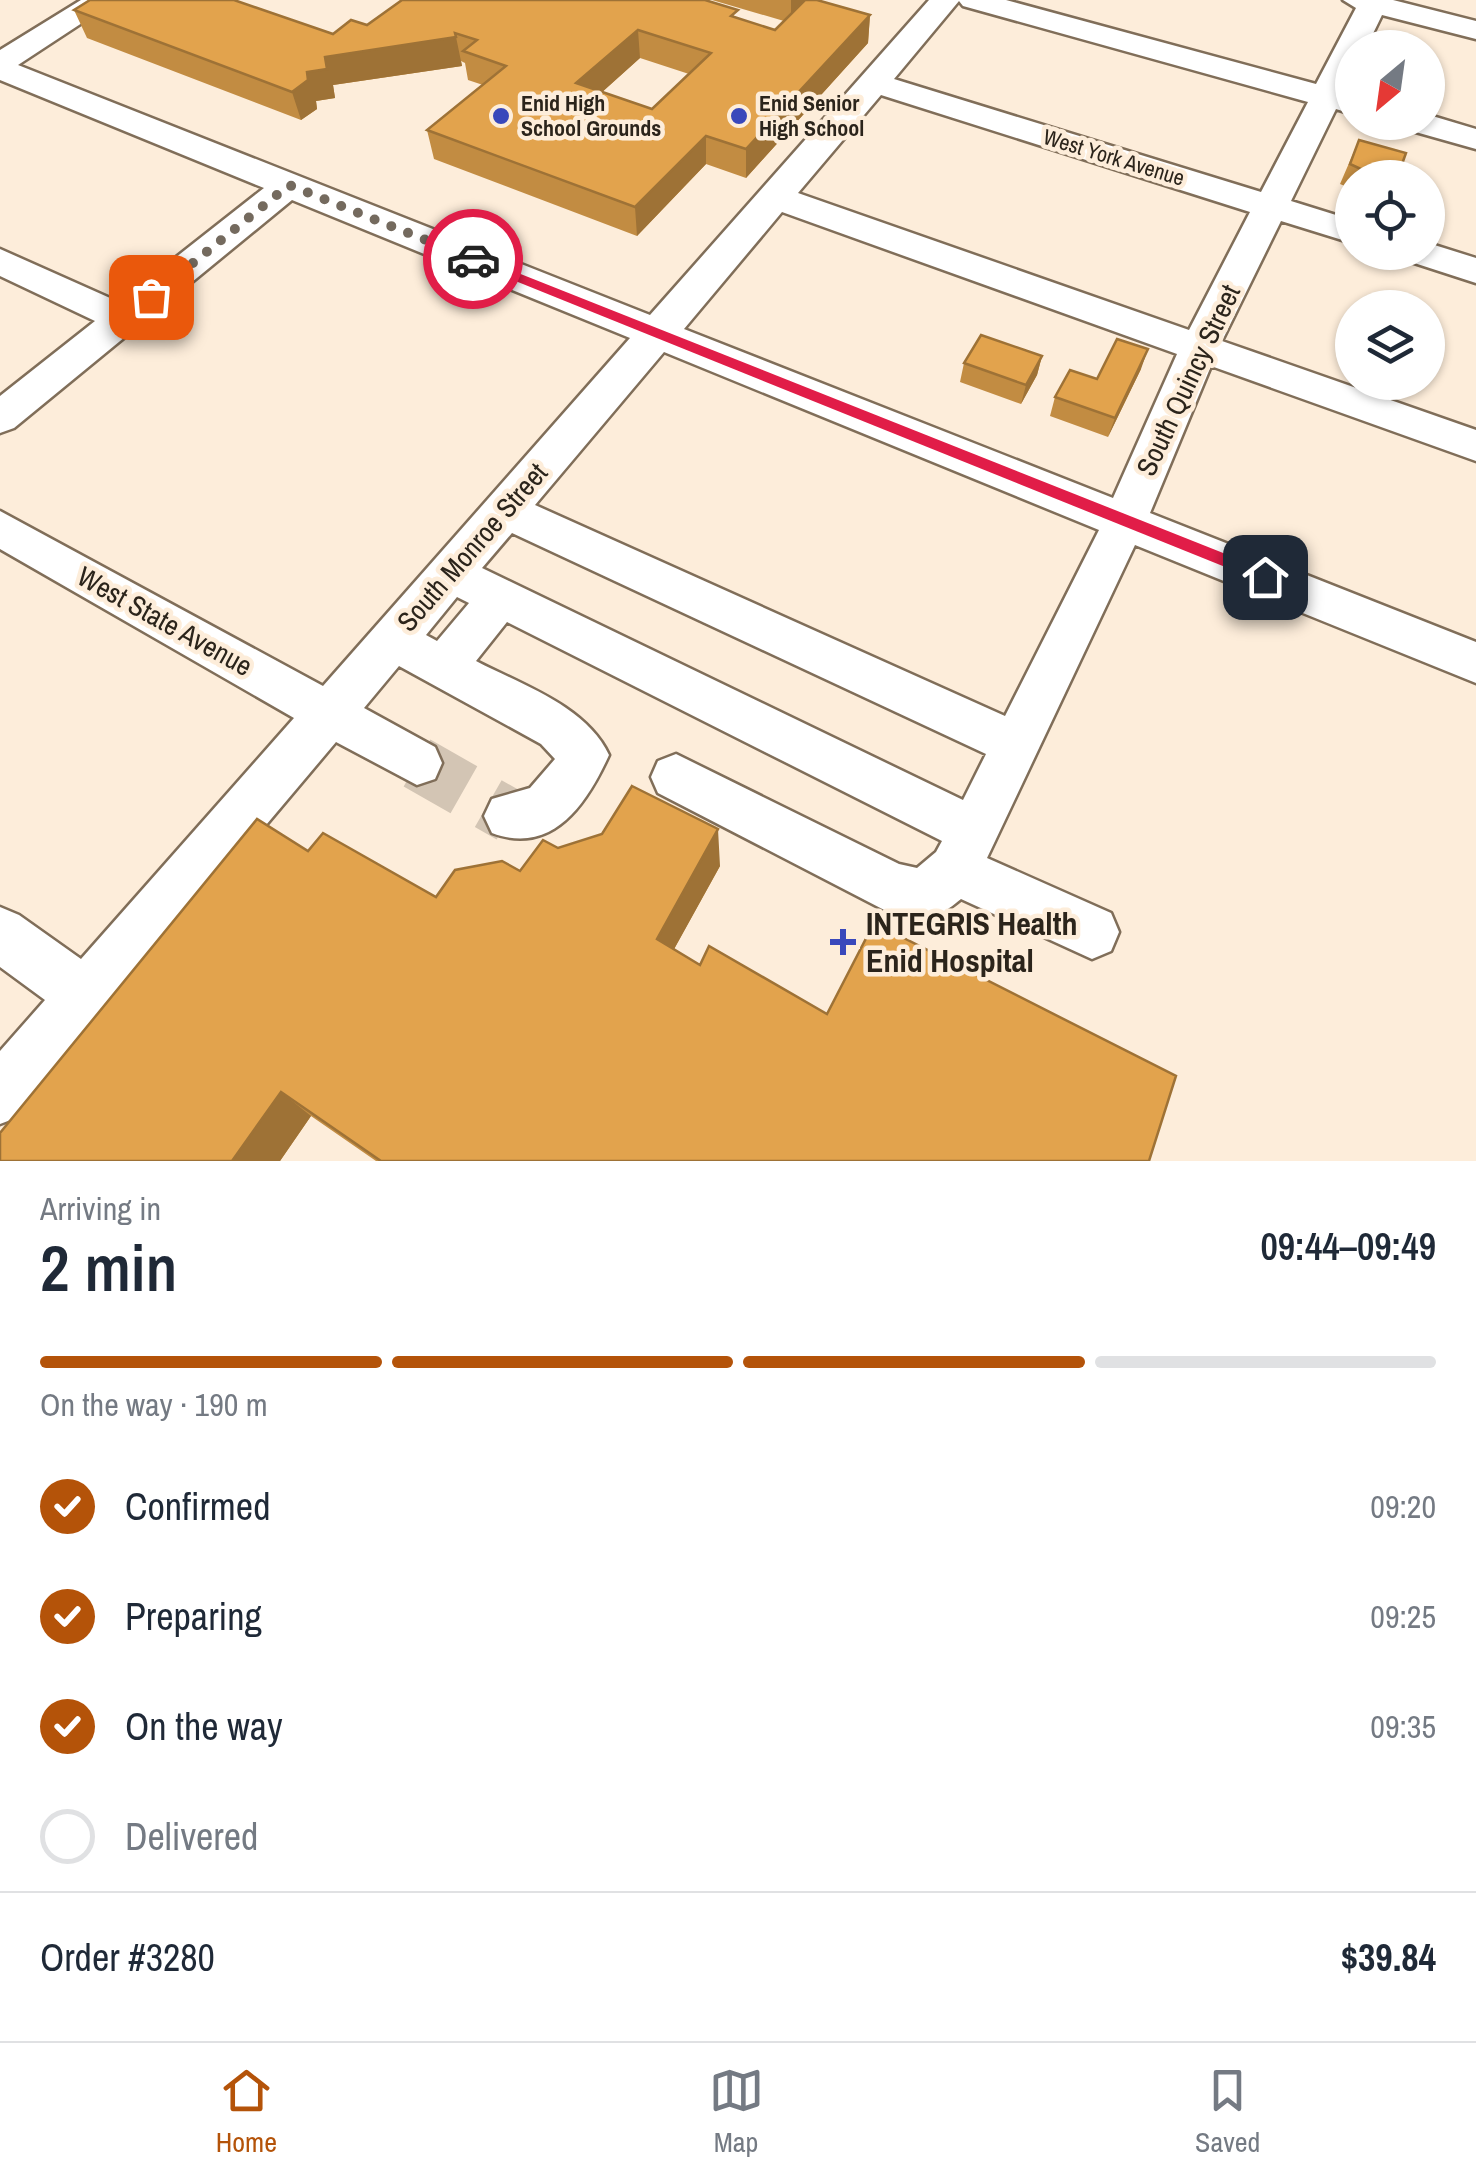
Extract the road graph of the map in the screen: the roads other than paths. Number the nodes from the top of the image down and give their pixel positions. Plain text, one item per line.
1 (102, 0) edge
2 (945, 0) edge
3 (973, 0) edge
4 (1369, 1) edge
5 (1360, 30) edge
6 (1476, 30) edge
7 (0, 66) edge
8 (874, 83) junction
9 (1335, 99) edge
10 (1335, 106) edge
11 (1445, 131) edge
12 (1476, 140) edge
13 (289, 185) junction
14 (775, 197) junction
15 (1272, 206) junction
16 (1335, 226) edge
17 (1445, 261) edge
18 (0, 262) edge
19 (1476, 271) edge
20 (123, 319) junction
21 (660, 334) junction
22 (1199, 348) junction
23 (0, 418) edge
24 (1476, 446) edge
25 (504, 510) junction
26 (1124, 520) junction
27 (0, 528) edge
28 (450, 573) junction
29 (500, 598) junction
30 (392, 640) junction
31 (1476, 663) edge
32 (444, 667) junction
33 (330, 714) junction
34 (1016, 744) junction
35 (417, 763) tunnel mouth
36 (676, 776) dead end
37 (510, 816) dead end
38 (964, 850) junction
39 (1092, 932) dead end
40 (0, 934) edge
41 (86, 996) junction
42 (0, 1095) edge

1 - 7 street
2 - 8 street, South Monroe Street
3 - 9 street
4 - 5 street, South Quincy Street
4 - 6 street
7 - 13 street
8 - 14 street, South Monroe Street
8 - 15 street, West York Avenue
10 - 15 street, South Quincy Street
11 - 12 street
13 - 20 street
13 - 21 street
14 - 21 street, South Monroe Street
14 - 22 street
15 - 16 street, West York Avenue
15 - 22 street, South Quincy Street
17 - 19 street
18 - 20 street
20 - 23 street
21 - 25 street, South Monroe Street
21 - 26 street
22 - 24 street
22 - 26 street, South Quincy Street
25 - 28 street, South Monroe Street
25 - 34 street
26 - 31 street
26 - 34 street, South Quincy Street
27 - 33 street, West State Avenue
28 - 29 street
28 - 30 street, South Monroe Street
29 - 32 street
29 - 38 street
30 - 32 street
30 - 33 street, South Monroe Street
32 - 37 street
33 - 35 street, West State Avenue
33 - 41 street, South Monroe Street
34 - 38 street, South Quincy Street
36 - 38 street
38 - 39 street
40 - 41 street
41 - 42 street, South Monroe Street

